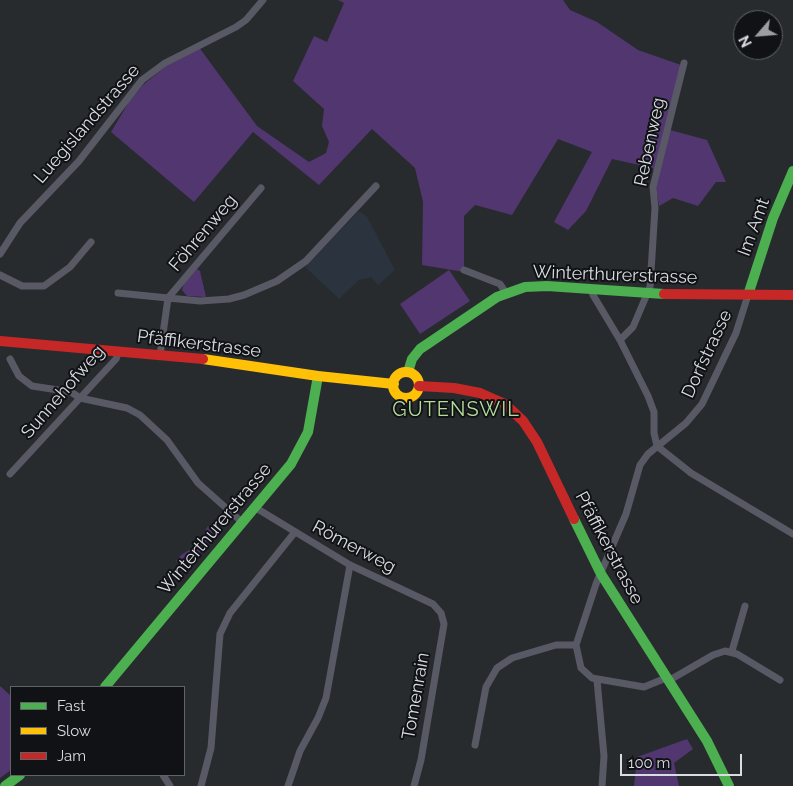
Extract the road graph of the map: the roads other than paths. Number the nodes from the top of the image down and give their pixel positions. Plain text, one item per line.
1 (263, 0) edge
2 (684, 63) dead end
3 (793, 171) edge
4 (376, 186) dead end
5 (261, 188) dead end
6 (91, 242) dead end
7 (0, 254) edge
8 (464, 270) dead end
9 (0, 274) edge
10 (592, 289) junction
11 (118, 293) dead end
12 (506, 293) junction
13 (748, 295) junction
14 (793, 295) edge
15 (646, 296) junction
16 (168, 298) junction
17 (620, 340) junction
18 (0, 341) edge
19 (119, 351) junction
20 (160, 355) junction
21 (10, 359) dead end
22 (408, 372) junction
23 (318, 376) junction
24 (394, 384) junction
25 (419, 386) junction
26 (80, 398) junction
27 (657, 446) junction
28 (10, 474) dead end
29 (256, 508) junction
30 (243, 523) junction
31 (295, 532) junction
32 (793, 534) edge
33 (350, 565) junction
34 (601, 574) junction
35 (745, 606) dead end
36 (439, 611) joint
37 (576, 645) junction
38 (732, 652) junction
39 (597, 680) junction
40 (667, 680) junction
41 (780, 680) dead end
42 (106, 686) edge
43 (475, 745) dead end
44 (19, 776) edge
45 (5, 786) edge
46 (201, 786) edge
47 (288, 786) edge
48 (414, 786) edge
49 (602, 786) edge
50 (729, 786) edge

1 - 7 street, Luegislandstrasse
2 - 15 street, Rebenweg
3 - 13 main road, Im Amt
4 - 16 street
5 - 16 street, Föhrenweg
6 - 9 street
8 - 12 street
10 - 12 main road, Winterthurerstrasse
10 - 15 main road, Winterthurerstrasse
10 - 17 street
11 - 16 street
12 - 22 main road, Winterthurerstrasse
13 - 14 main road, Winterthurerstrasse
13 - 15 main road, Winterthurerstrasse
13 - 27 street, Dorfstrasse
15 - 17 street, Rebenweg
16 - 20 street
17 - 27 street
18 - 19 main road, Pfäffikerstrasse
19 - 20 main road, Pfäffikerstrasse
19 - 26 street, Sunnehofweg
20 - 23 main road, Pfäffikerstrasse
21 - 26 street
22 - 24 main road
22 - 25 main road
23 - 24 main road, Pfäffikerstrasse
23 - 29 main road, Winterthurerstrasse
24 - 25 main road
25 - 34 main road, Pfäffikerstrasse
26 - 28 street, Sunnehofweg
26 - 30 street
27 - 32 street
27 - 34 street, Dorfstrasse
29 - 30 main road, Winterthurerstrasse
29 - 31 street, Römerweg
30 - 42 main road, Winterthurerstrasse
31 - 33 street, Römerweg
31 - 46 street
33 - 36 street, Römerweg
33 - 47 street
34 - 37 street, Dorfstrasse
34 - 40 main road, Pfäffikerstrasse
35 - 38 street
36 - 48 street, Tomenrain
37 - 39 street
37 - 43 street
38 - 40 street
38 - 41 street
39 - 40 street
39 - 49 street
40 - 50 main road, Pfäffikerstrasse
44 - 45 main road

